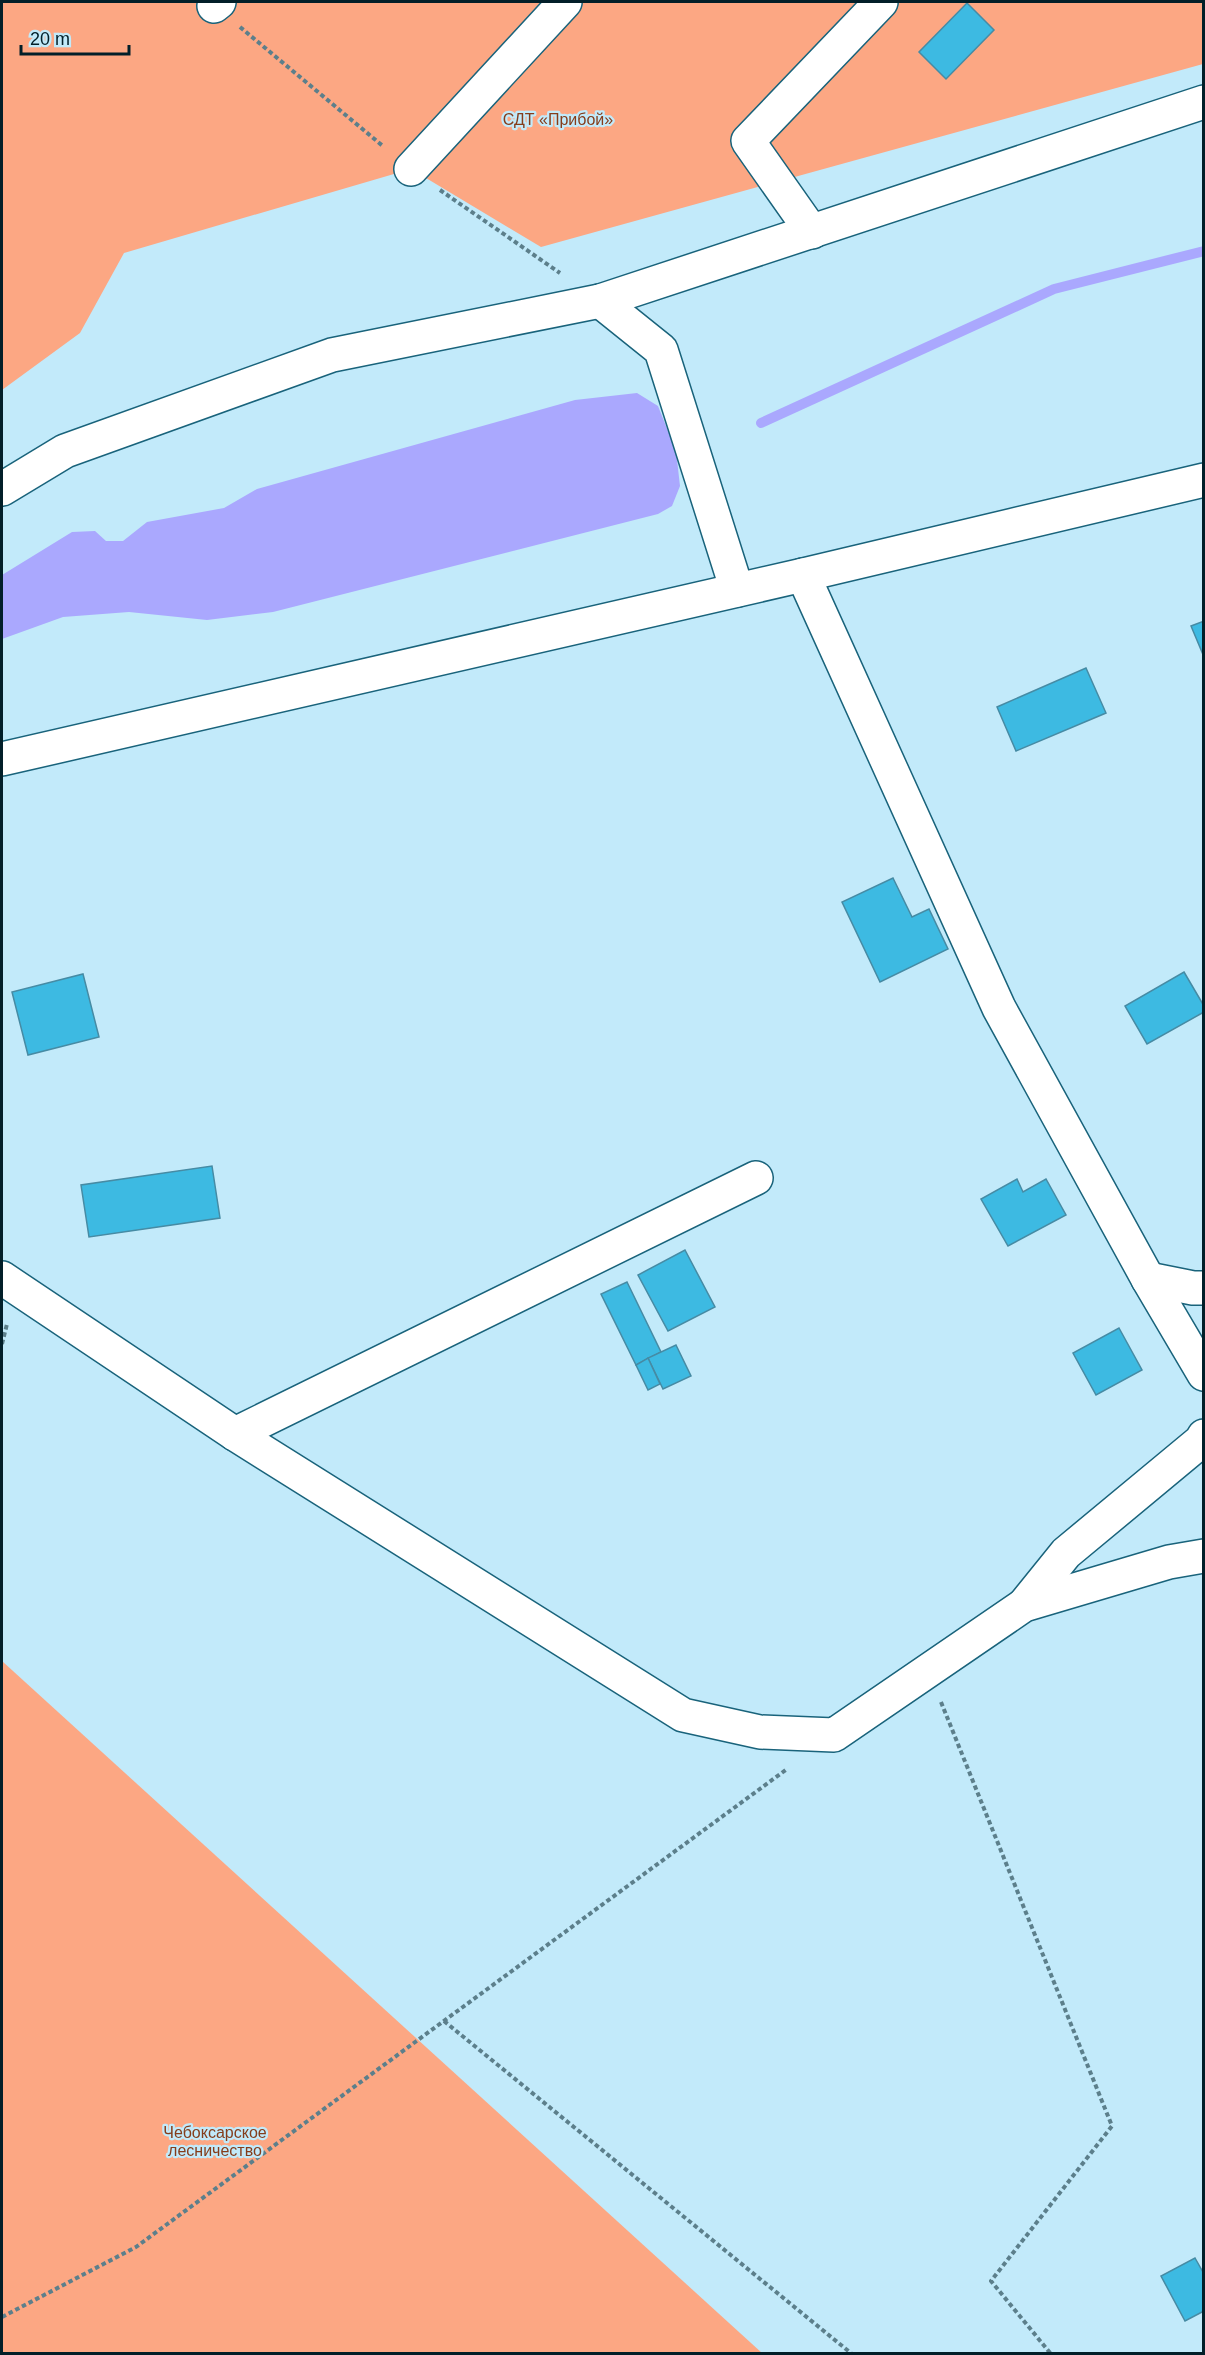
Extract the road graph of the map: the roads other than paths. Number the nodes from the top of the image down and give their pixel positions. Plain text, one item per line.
1 (565, 2) edge
2 (880, 2) edge
3 (1203, 102) edge
4 (411, 169) road end
5 (812, 232) junction
6 (600, 301) junction
7 (1203, 480) edge
8 (2, 489) edge
9 (803, 575) junction
10 (737, 590) junction
11 (2, 759) edge
12 (756, 1178) dead end
13 (2, 1278) edge
14 (1148, 1279) junction
15 (1203, 1288) edge
16 (1203, 1374) edge
17 (235, 1434) junction
18 (1203, 1436) edge
19 (1203, 1556) edge
20 (1024, 1605) junction

1 - 4 street
2 - 5 street
3 - 5 street
5 - 6 street
6 - 8 street
6 - 10 street
7 - 9 street
9 - 10 street
9 - 14 street
10 - 11 street
12 - 17 street
13 - 17 street
14 - 15 street
14 - 16 street
17 - 20 street
18 - 20 street
19 - 20 street

